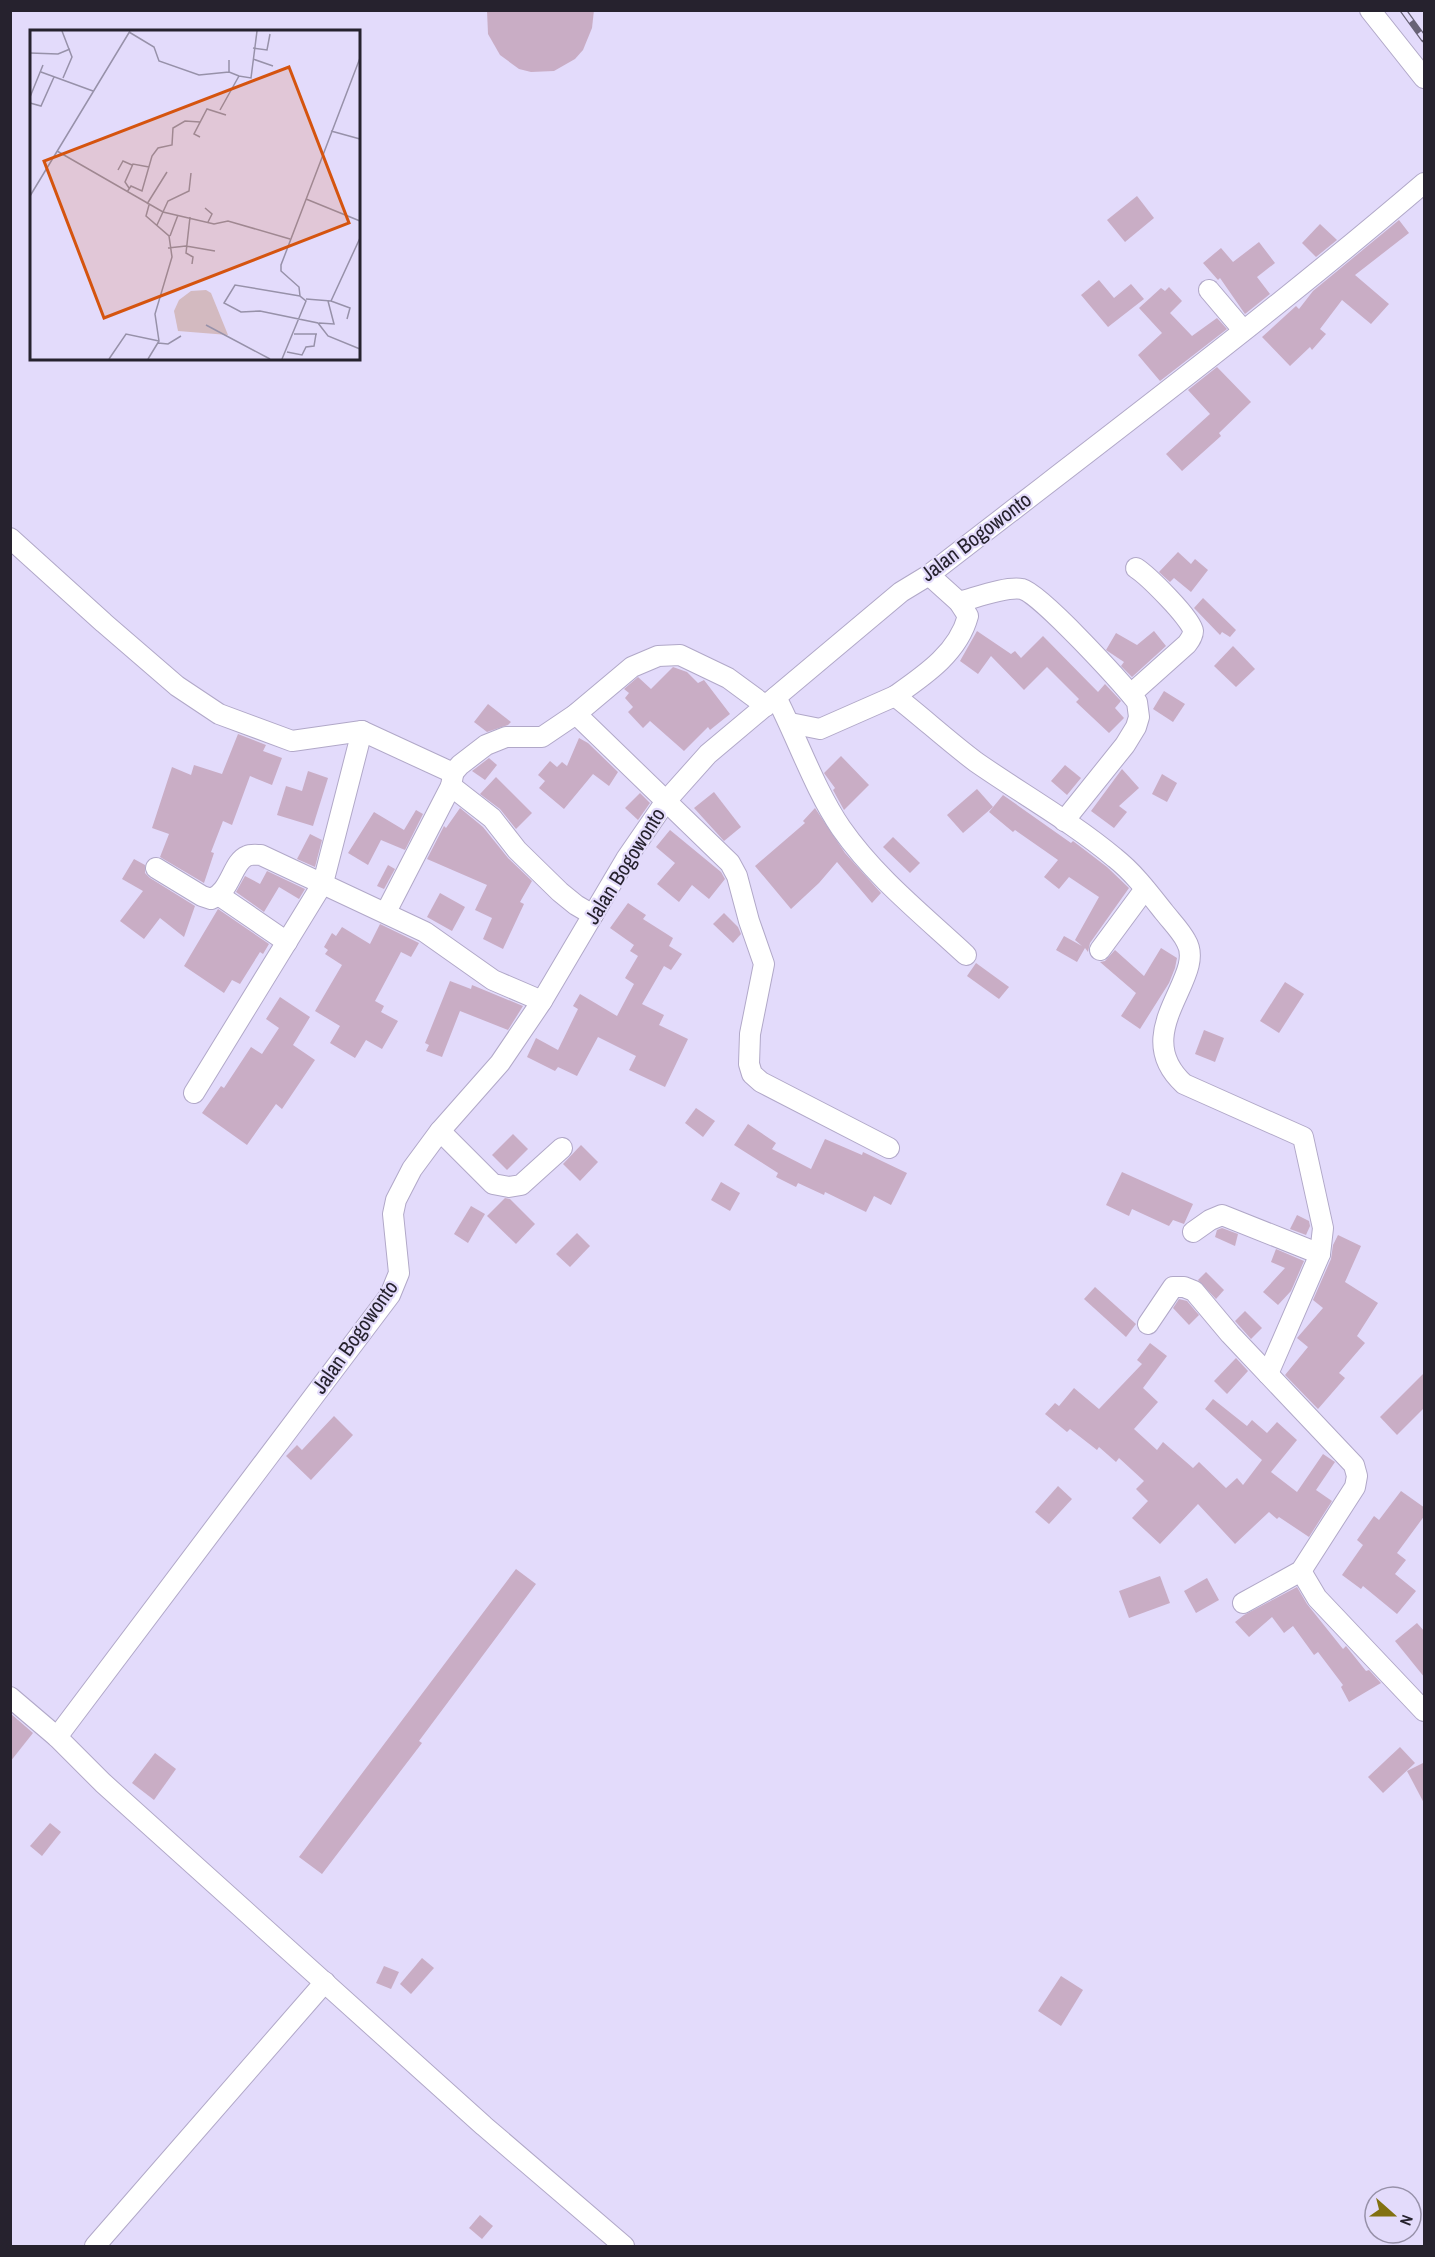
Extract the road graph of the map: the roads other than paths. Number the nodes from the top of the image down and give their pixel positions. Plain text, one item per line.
1 (1370, 10) edge
2 (1425, 78) edge
3 (1425, 183) edge
4 (1209, 290) dead end
5 (1243, 330) junction
6 (10, 538) edge
7 (1136, 568) dead end
8 (929, 575) junction
9 (959, 602) junction
10 (1131, 694) junction
11 (895, 696) junction
12 (771, 702) junction
13 (576, 714) junction
14 (790, 723) junction
15 (362, 731) junction
16 (452, 780) junction
17 (666, 801) junction
18 (1064, 821) junction
19 (156, 868) dead end
20 (322, 883) junction
21 (1146, 889) junction
22 (219, 896) junction
23 (386, 912) junction
24 (594, 915) junction
25 (287, 942) junction
26 (1100, 950) dead end
27 (966, 955) dead end
28 (543, 1001) junction
29 (194, 1093) dead end
30 (441, 1131) junction
31 (562, 1148) dead end
32 (889, 1148) dead end
33 (1193, 1232) dead end
34 (1320, 1254) junction
35 (1148, 1324) dead end
36 (1268, 1374) junction
37 (1301, 1571) junction
38 (1243, 1603) dead end
39 (10, 1697) edge
40 (1425, 1711) edge
41 (57, 1737) junction
42 (325, 1982) junction
43 (95, 2247) edge
44 (624, 2247) edge

1 - 2 street
3 - 5 street, Jalan Bogowonto
4 - 5 street
5 - 8 street, Jalan Bogowonto
6 - 15 street
7 - 10 street
8 - 9 street
8 - 12 street, Jalan Bogowonto
9 - 10 street
9 - 11 street
10 - 18 street
11 - 14 street
11 - 18 street
12 - 13 street
12 - 14 street
12 - 17 street, Jalan Bogowonto
13 - 16 street
13 - 17 street
14 - 27 street
15 - 16 street
15 - 20 street
16 - 23 street
16 - 24 street
17 - 24 street, Jalan Bogowonto
17 - 32 street
18 - 21 street
19 - 22 street
20 - 22 street
20 - 23 street
20 - 25 street
21 - 26 street
21 - 34 street
22 - 25 street
23 - 28 street
24 - 28 street, Jalan Bogowonto
25 - 29 street
28 - 30 street, Jalan Bogowonto
30 - 31 street
30 - 41 street, Jalan Bogowonto
33 - 34 street
34 - 36 street
35 - 36 street
36 - 37 street
37 - 38 street
37 - 40 street
39 - 41 street
41 - 42 street
42 - 43 street
42 - 44 street

